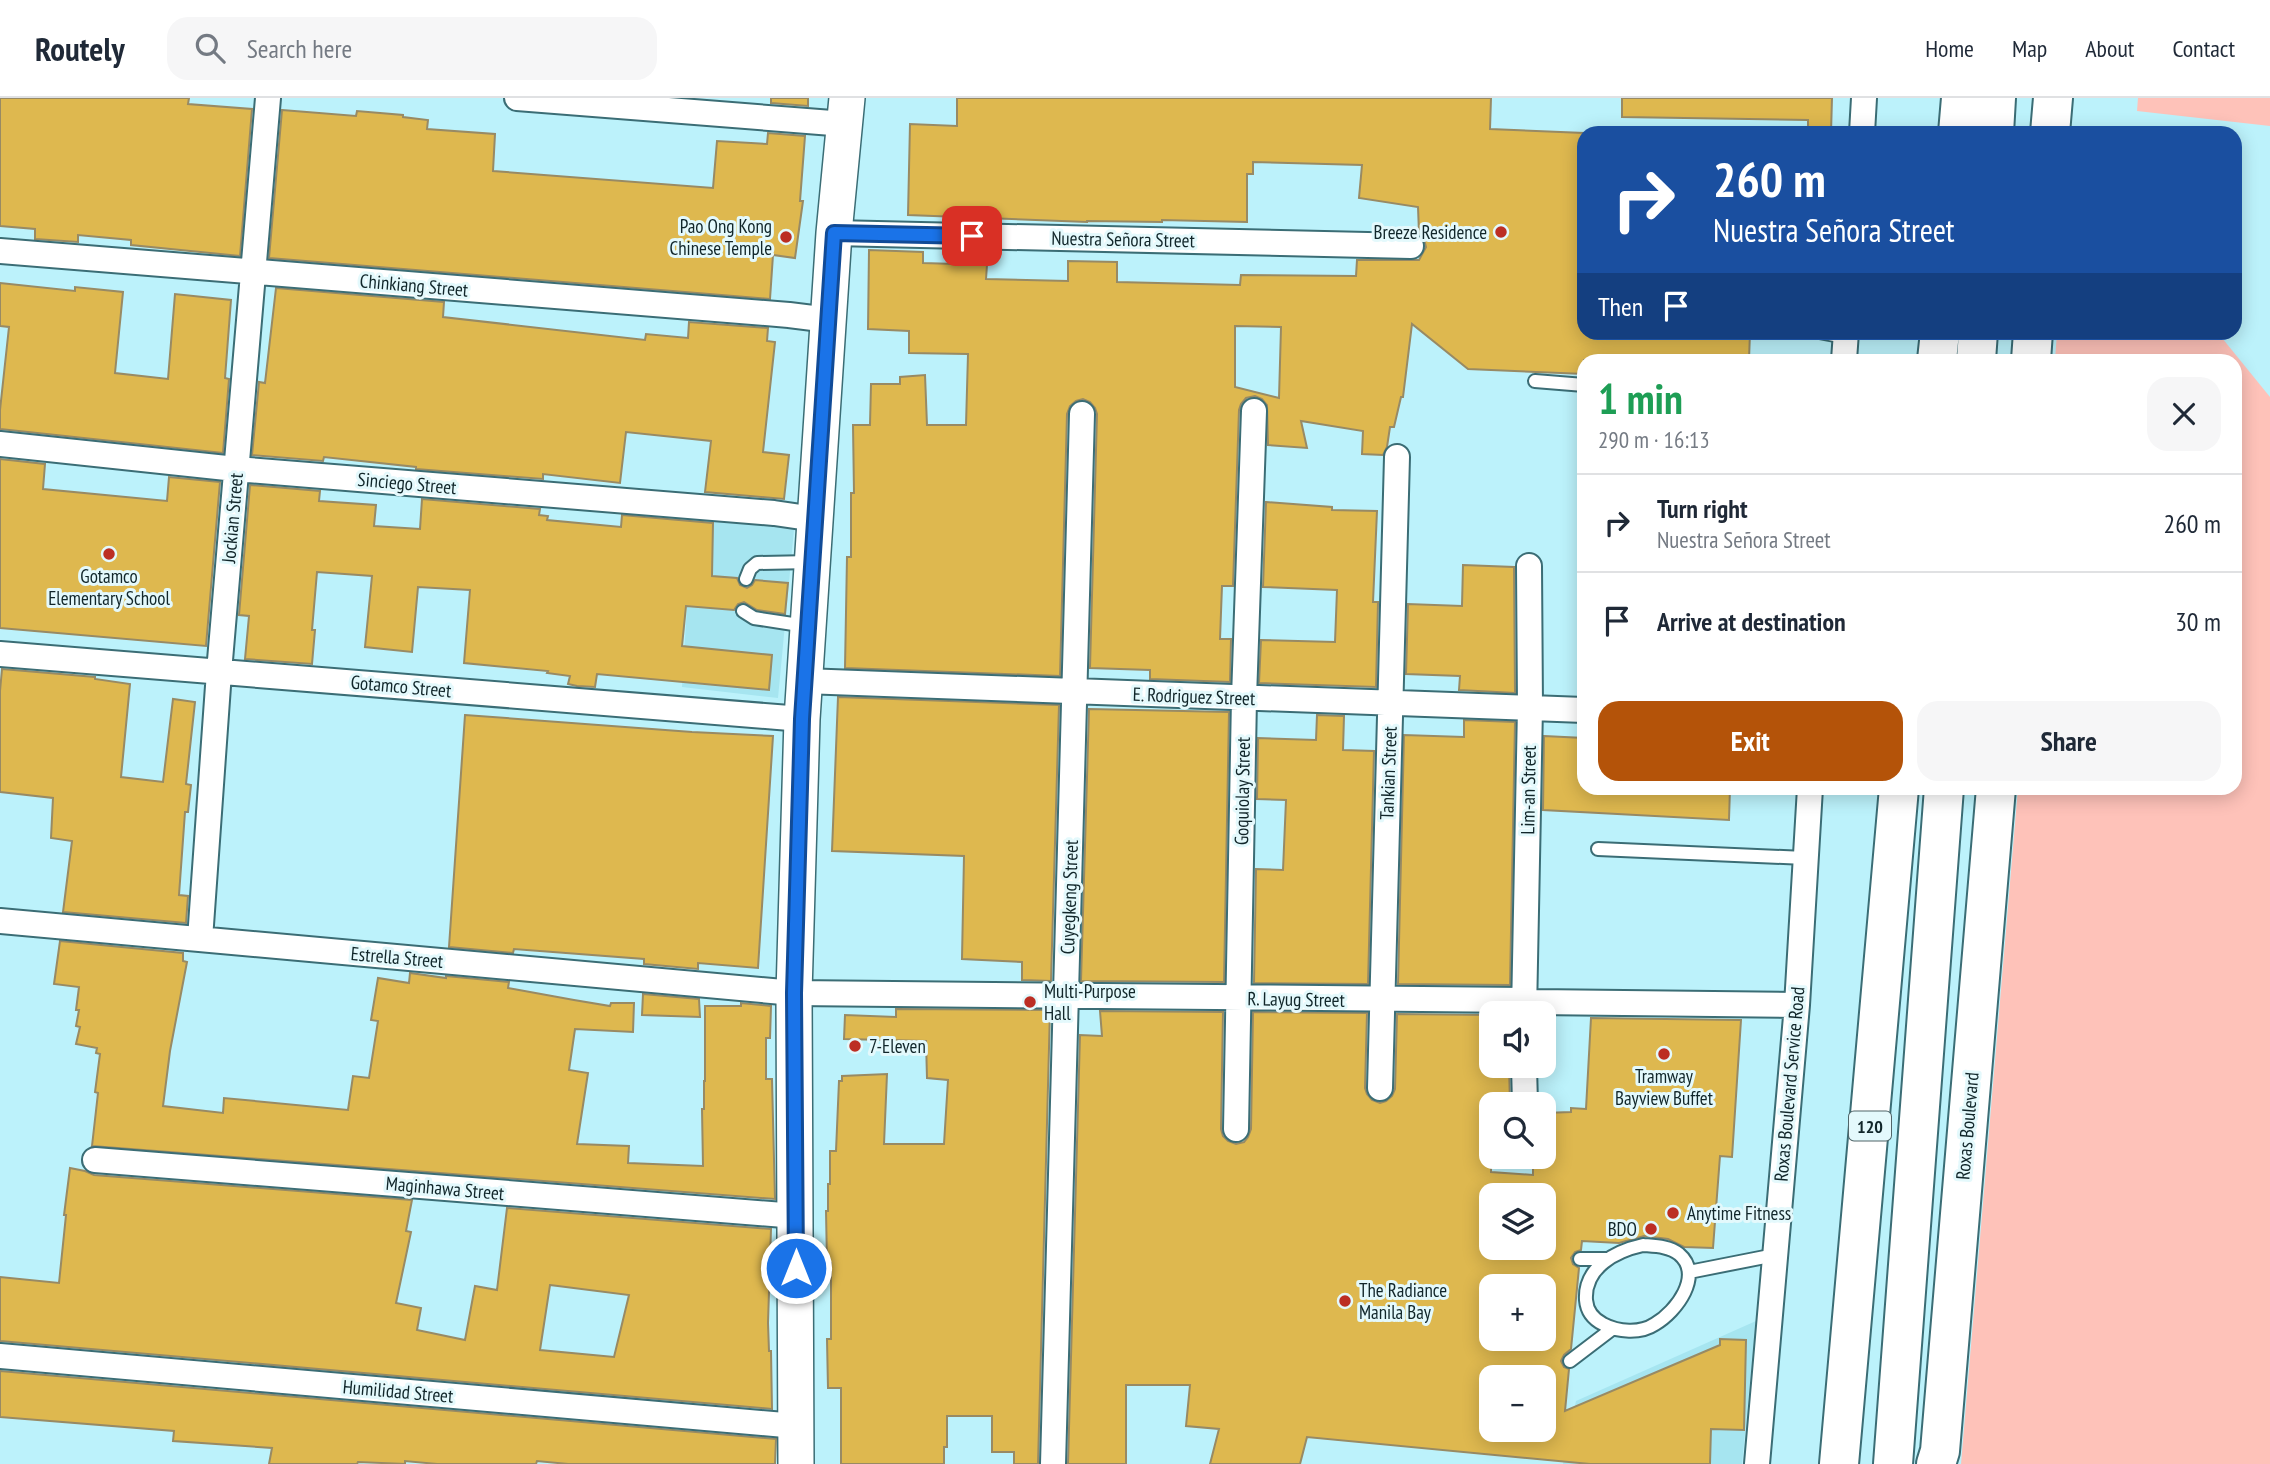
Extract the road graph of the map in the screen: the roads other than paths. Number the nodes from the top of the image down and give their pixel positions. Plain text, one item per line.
1 (268, 98) edge
2 (517, 98) edge
3 (1864, 98) edge
4 (1961, 98) edge
5 (1996, 98) edge
6 (2053, 98) edge
7 (846, 111) edge
8 (1862, 126) edge
9 (1959, 126) edge
10 (1994, 126) edge
11 (2051, 126) edge
12 (834, 233) junction
13 (1411, 246) dead end
14 (0, 251) edge
15 (253, 272) junction
16 (829, 320) junction
17 (1535, 381) dead end
18 (1577, 384) edge
19 (1254, 411) dead end
20 (1082, 414) dead end
21 (0, 444) edge
22 (1397, 457) dead end
23 (236, 469) junction
24 (815, 519) junction
25 (812, 562) junction
26 (1529, 566) dead end
27 (746, 579) dead end
28 (743, 611) dead end
29 (807, 626) junction
30 (0, 654) edge
31 (219, 672) junction
32 (804, 681) junction
33 (1075, 691) junction
34 (1244, 698) junction
35 (1390, 704) junction
36 (1530, 708) junction
37 (1577, 710) edge
38 (802, 719) junction
39 (1810, 795) edge
40 (1898, 795) edge
41 (1943, 795) edge
42 (1995, 795) edge
43 (1598, 849) dead end
44 (1805, 858) junction
45 (0, 921) edge
46 (200, 939) junction
47 (794, 993) junction
48 (1067, 996) junction
49 (1238, 998) junction
50 (1381, 1000) junction
51 (1523, 1001) edge
52 (1556, 1002) edge
53 (1479, 1005) edge
54 (1797, 1005) junction
55 (1380, 1088) dead end
56 (1236, 1129) dead end
57 (94, 1160) dead end
58 (796, 1216) junction
59 (1775, 1255) junction
60 (1580, 1259) dead end
61 (1607, 1259) junction
62 (1689, 1272) junction
63 (1612, 1329) junction
64 (0, 1356) edge
65 (1570, 1361) dead end
66 (796, 1426) junction
67 (796, 1464) edge
68 (1053, 1464) edge
69 (1757, 1464) edge
70 (1839, 1464) edge
71 (1894, 1464) edge
72 (1936, 1464) edge

1 - 15 street, Jockian Street
2 - 7 street
3 - 8 street
4 - 9 main road
5 - 10 main road
6 - 11 main road
7 - 12 main road
12 - 13 street, Nuestra Señora Street
12 - 16 main road
14 - 15 street, Chinkiang Street
15 - 16 street, Chinkiang Street
15 - 23 street, Jockian Street
16 - 24 main road
17 - 18 lane
19 - 34 street, Goquiolay Street
20 - 33 street, Cuyegkeng Street
21 - 23 street, Sinciego Street
22 - 35 street, Tankian Street
23 - 24 street, Sinciego Street
23 - 31 street, Jockian Street
24 - 25 main road
25 - 27 lane
25 - 29 main road
26 - 36 street, Lim-an Street
28 - 29 lane
29 - 32 main road
30 - 31 street, Gotamco Street
31 - 38 street, Gotamco Street
31 - 46 street, Jockian Street
32 - 33 street, E. Rodriguez Street
32 - 38 main road
33 - 34 street, E. Rodriguez Street
33 - 48 street, Cuyegkeng Street
34 - 35 street, E. Rodriguez Street
34 - 49 street, Goquiolay Street
35 - 36 street, E. Rodriguez Street
35 - 50 street, Tankian Street
36 - 37 street, E. Rodriguez Street
36 - 51 street, Lim-an Street
38 - 47 main road
39 - 44 street, Roxas Boulevard Service Road
40 - 70 main road, 120
41 - 71 main road, 120
42 - 72 main road, Roxas Boulevard
43 - 44 lane
44 - 54 street, Roxas Boulevard Service Road
45 - 46 street, Estrella Street
46 - 47 street, Estrella Street
47 - 48 street, R. Layug Street
47 - 58 main road
48 - 49 street, R. Layug Street
48 - 68 street, Cuyegkeng Street
49 - 50 street, R. Layug Street
49 - 56 street, Goquiolay Street
50 - 53 street, R. Layug Street
50 - 55 street, Tankian Street
52 - 54 street, R. Layug Street
54 - 59 street, Roxas Boulevard Service Road
57 - 58 street, Maginhawa Street
58 - 66 main road
59 - 62 lane
59 - 69 street, Roxas Boulevard Service Road
60 - 61 lane
61 - 62 lane
61 - 63 lane
62 - 63 lane
63 - 65 lane
64 - 66 street, Humilidad Street
66 - 67 main road

